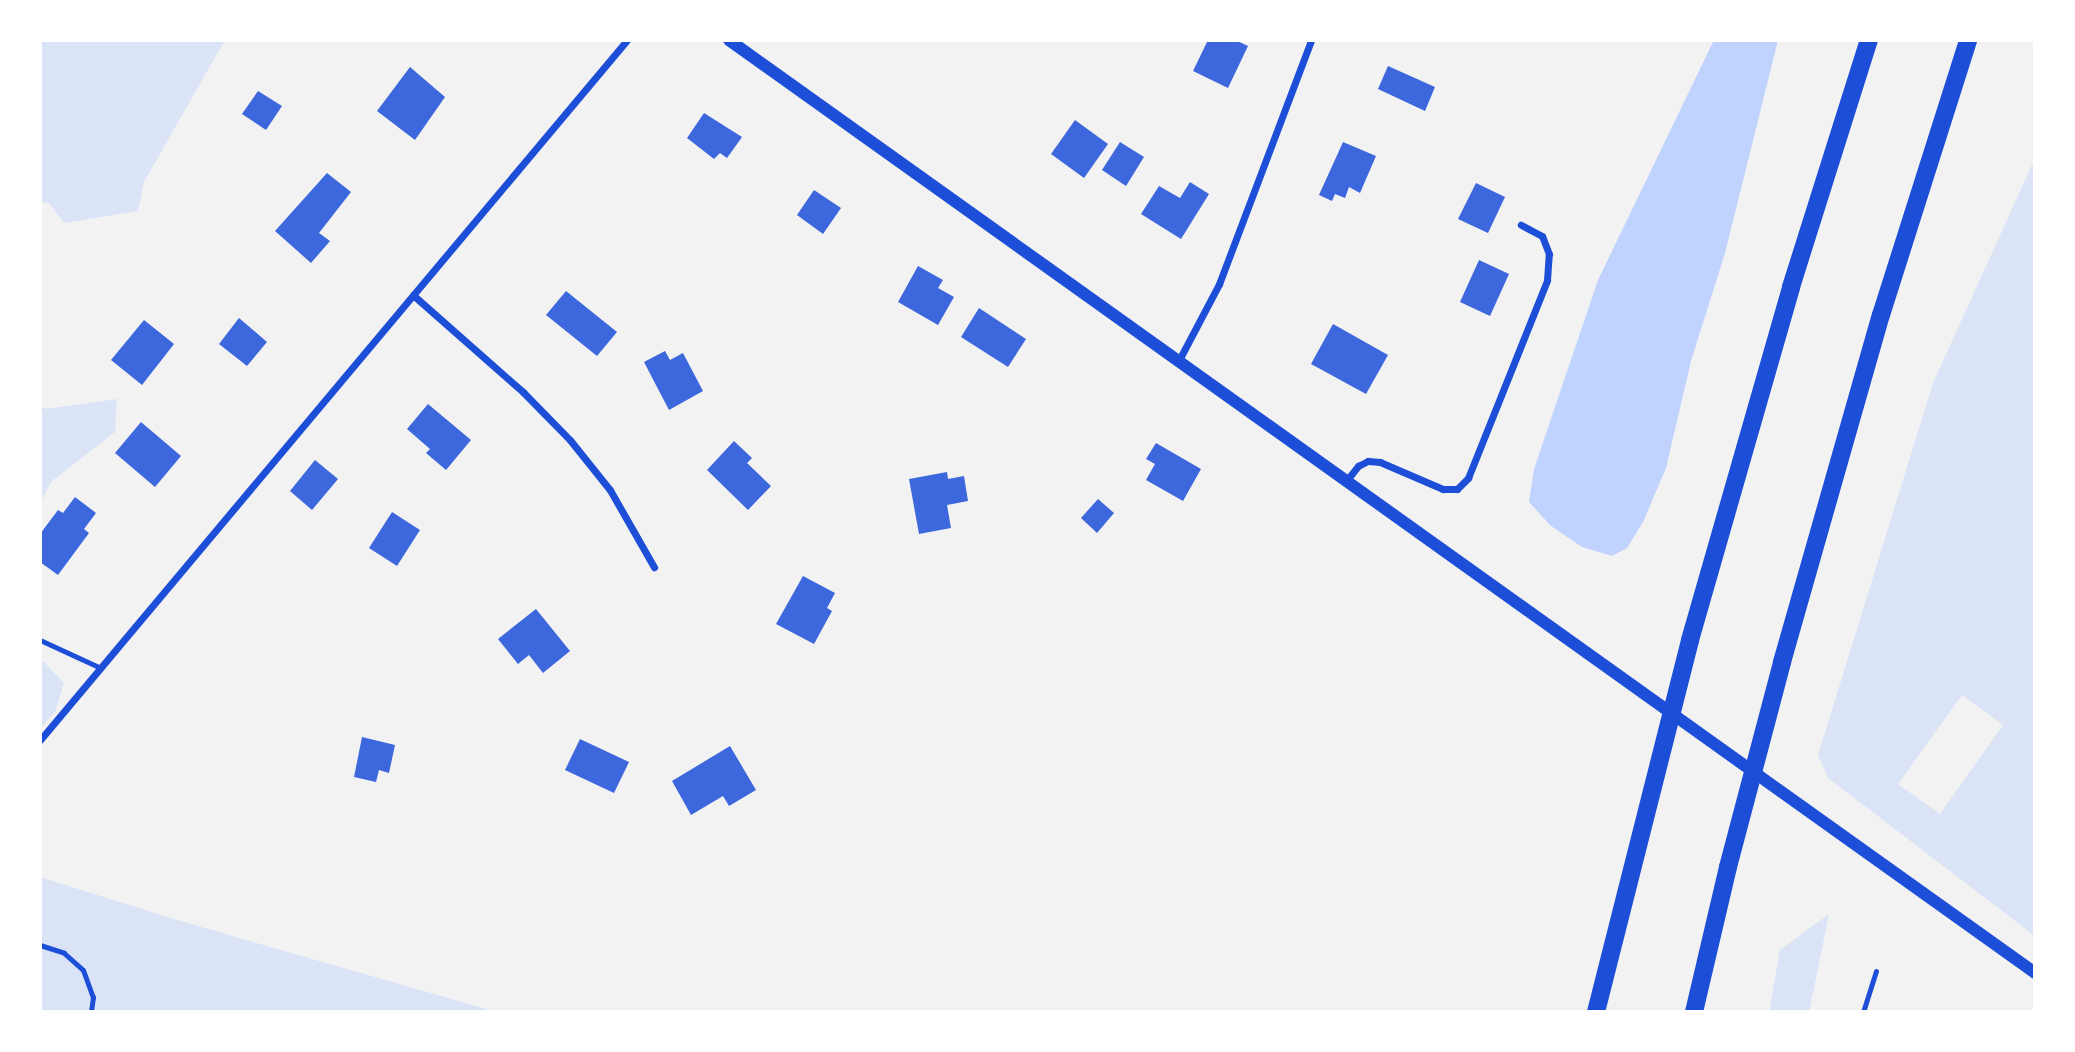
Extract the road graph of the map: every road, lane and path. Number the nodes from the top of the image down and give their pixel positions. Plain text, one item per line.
1 (627, 40) edge
2 (729, 40) edge
3 (1311, 40) edge
4 (1869, 40) edge
5 (1968, 40) edge
6 (1521, 225) dead end
7 (413, 295) junction
8 (1179, 360) junction
9 (1347, 480) junction
10 (654, 567) dead end
11 (40, 640) edge
12 (101, 668) junction
13 (40, 740) edge
14 (40, 945) edge
15 (1876, 971) dead end
16 (2035, 973) edge
17 (91, 1012) edge
18 (1596, 1012) edge
19 (1694, 1012) edge
20 (1863, 1012) edge

1 - 7 street
2 - 8 street
3 - 8 street
4 - 18 highway
5 - 19 highway
6 - 9 street
7 - 10 street
7 - 12 street
8 - 9 street
9 - 16 street
11 - 12 lane
12 - 13 street
14 - 17 lane
15 - 20 lane

